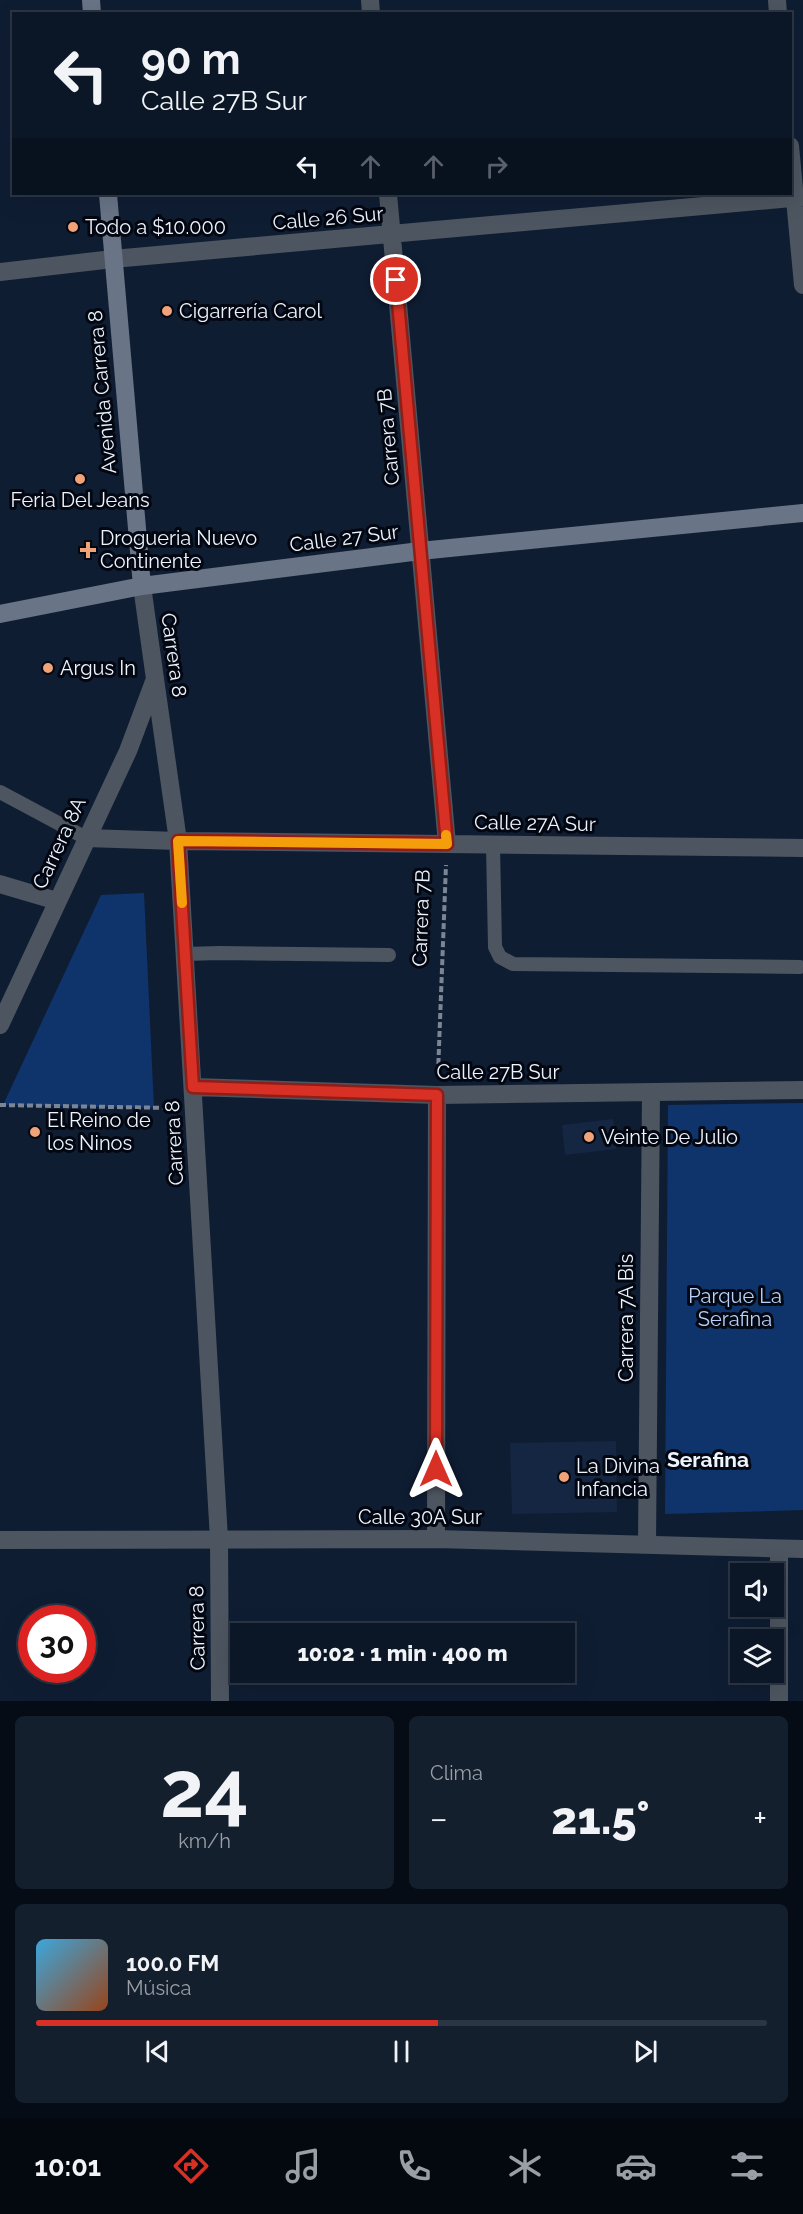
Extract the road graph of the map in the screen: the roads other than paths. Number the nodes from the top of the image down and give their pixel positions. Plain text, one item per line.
1 (792, 158) edge
2 (108, 195) edge
3 (388, 195) edge
4 (799, 198) edge
5 (392, 234) junction
6 (114, 259) junction
7 (0, 272) edge
8 (803, 285) edge
9 (803, 513) edge
10 (420, 551) junction
11 (142, 586) junction
12 (0, 614) edge
13 (155, 679) junction
14 (0, 792) edge
15 (86, 838) junction
16 (178, 841) junction
17 (447, 844) junction
18 (493, 845) junction
19 (803, 848) edge
20 (0, 884) edge
21 (57, 901) junction
22 (185, 954) junction
23 (389, 955) dead end
24 (800, 967) dead end
25 (0, 1025) edge
26 (193, 1087) junction
27 (803, 1090) edge
28 (651, 1093) junction
29 (437, 1095) junction
30 (219, 1539) junction
31 (436, 1539) junction
32 (0, 1540) edge
33 (647, 1544) junction
34 (779, 1549) junction
35 (803, 1549) edge
36 (220, 1701) edge
37 (779, 1701) edge

1 - 4 street
2 - 6 main road, Avenida Carrera 8
3 - 5 street, Carrera 7B
4 - 5 street, Calle 26 Sur
4 - 8 street
5 - 6 street, Calle 26 Sur
5 - 10 street, Carrera 7B
6 - 7 street, Calle 26 Sur
6 - 11 main road, Avenida Carrera 8
9 - 10 main road, Calle 27 Sur
10 - 11 main road, Calle 27 Sur
10 - 17 street, Carrera 7B
11 - 12 main road, Calle 27 Sur
11 - 13 street, Carrera 8
13 - 15 street, Carrera 8A
13 - 16 street, Carrera 8
14 - 15 lane
15 - 16 street, Calle 27A Sur
15 - 21 street, Carrera 8A
16 - 17 street, Calle 27A Sur
16 - 22 street, Carrera 8
17 - 18 street, Calle 27A Sur
18 - 19 street, Calle 27A Sur
18 - 24 lane
20 - 21 street
21 - 25 street, Carrera 8A
22 - 23 lane
22 - 26 street, Carrera 8
26 - 29 street, Calle 27B Sur
26 - 30 street, Carrera 8
27 - 28 street, Calle 27B Sur
28 - 29 street, Calle 27B Sur
28 - 33 street, Carrera 7A Bis
29 - 31 street
30 - 31 street, Calle 30A Sur
30 - 32 street, Calle 30A Sur
30 - 36 street, Carrera 8
31 - 33 street, Calle 30A Sur
33 - 34 street, Calle 30A Sur
34 - 35 street, Calle 30A Sur
34 - 37 street

